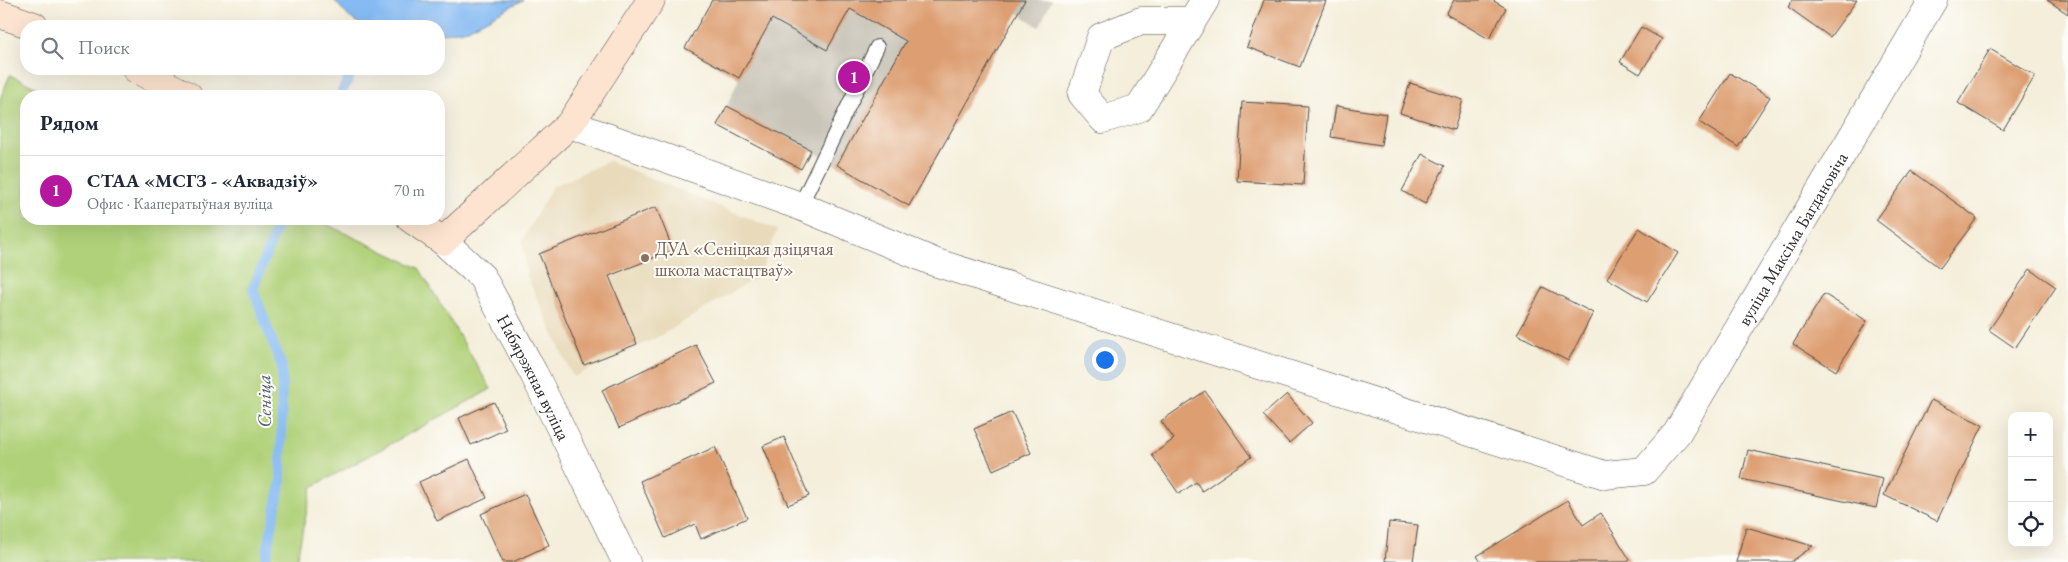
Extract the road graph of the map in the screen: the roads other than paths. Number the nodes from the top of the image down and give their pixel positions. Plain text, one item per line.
1 (652, 0) edge
2 (1933, 0) edge
3 (0, 14) edge
4 (20, 21) edge
5 (876, 47) dead end
6 (148, 75) edge
7 (176, 90) edge
8 (570, 124) junction
9 (800, 206) junction
10 (420, 225) edge
11 (443, 241) junction
12 (626, 562) edge

1 - 8 street
2 - 9 street, вуліца Максіма Багдановіча
3 - 4 street
5 - 9 lane
6 - 7 street
8 - 9 street
8 - 11 street
10 - 11 street, Набярэжная вуліца
11 - 12 street, Набярэжная вуліца

